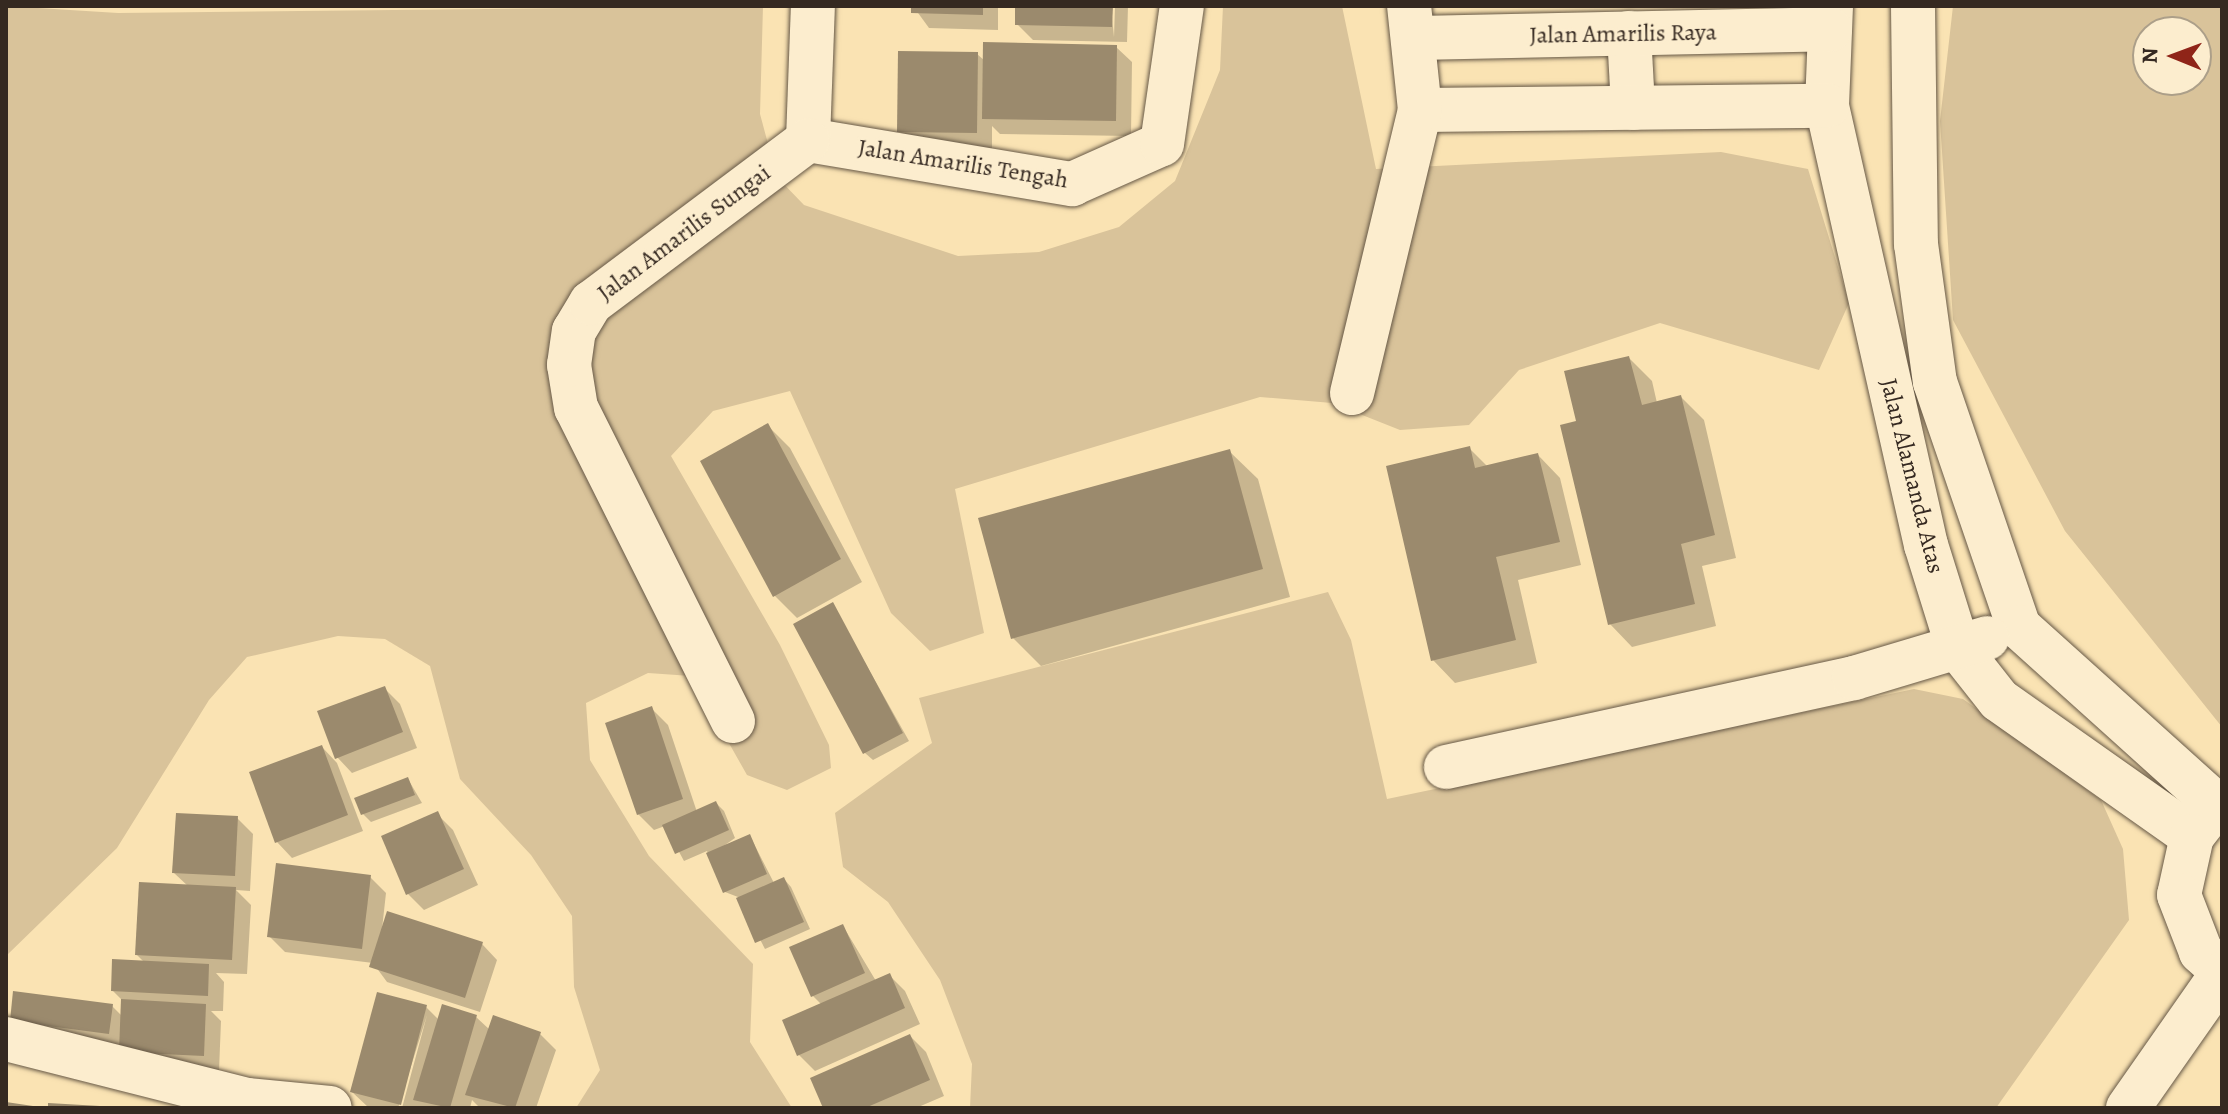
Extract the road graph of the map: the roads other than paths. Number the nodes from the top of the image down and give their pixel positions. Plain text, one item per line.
1 (813, 6) edge
2 (1182, 6) edge
3 (1913, 6) edge
4 (1830, 18) edge
5 (1412, 22) edge
6 (1629, 33) junction
7 (1827, 106) junction
8 (1633, 108) junction
9 (1420, 110) junction
10 (808, 140) junction
11 (1352, 393) dead end
12 (2019, 627) junction
13 (1958, 648) junction
14 (733, 721) dead end
15 (1446, 767) dead end
16 (2210, 814) edge
17 (2222, 973) edge
18 (6, 1039) edge
19 (246, 1104) edge
20 (330, 1108) edge
21 (2128, 1108) edge

1 - 10 street
2 - 10 street, Jalan Amarilis Tengah
3 - 12 street, Jalan Alamanda Atas
4 - 6 street, Jalan Amarilis Raya
4 - 7 street, Jalan Alamanda Atas
5 - 6 street, Jalan Amarilis Raya
5 - 9 street, Jalan Amarilis Raya
6 - 8 street
7 - 8 street
7 - 13 street, Jalan Alamanda Atas
8 - 9 street
9 - 11 street, Jalan Amarilis Raya
10 - 14 street, Jalan Amarilis Sungai
12 - 13 street
12 - 16 street, Jalan Alamanda Atas
13 - 15 street
13 - 16 street, Jalan Alamanda Atas
16 - 17 street
17 - 21 street
18 - 19 street
19 - 20 street

